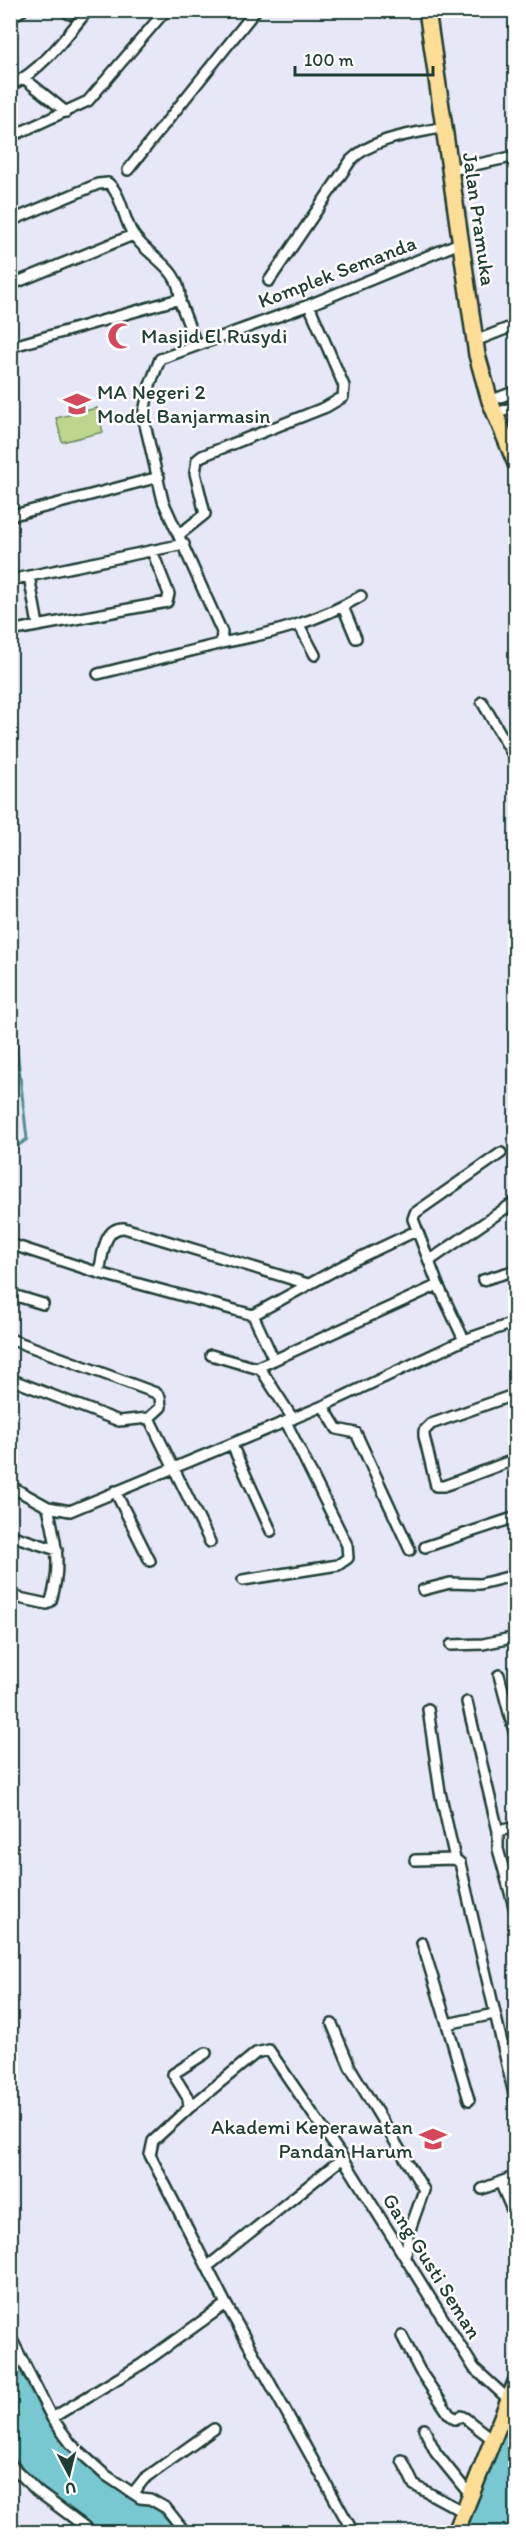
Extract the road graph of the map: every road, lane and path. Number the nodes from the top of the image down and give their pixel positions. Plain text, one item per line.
1 (23, 10) edge
2 (88, 10) edge
3 (166, 10) edge
4 (256, 10) edge
5 (427, 10) edge
6 (10, 17) edge
7 (25, 79) junction
8 (10, 86) edge
9 (66, 112) junction
10 (445, 127) junction
11 (10, 137) edge
12 (516, 156) edge
13 (128, 170) dead end
14 (451, 170) junction
15 (10, 221) edge
16 (133, 235) junction
17 (462, 242) junction
18 (269, 281) dead end
19 (10, 285) edge
20 (180, 302) junction
21 (309, 305) junction
22 (516, 325) edge
23 (475, 341) junction
24 (196, 344) junction
25 (10, 347) edge
26 (516, 391) edge
27 (516, 406) edge
28 (492, 407) junction
29 (516, 464) edge
30 (159, 477) junction
31 (10, 516) edge
32 (180, 534) junction
33 (184, 544) junction
34 (152, 551) junction
35 (28, 576) junction
36 (10, 580) edge
37 (361, 596) dead end
38 (343, 607) junction
39 (38, 625) junction
40 (299, 625) junction
41 (10, 631) edge
42 (356, 638) dead end
43 (221, 643) junction
44 (315, 655) dead end
45 (98, 674) dead end
46 (482, 702) dead end
47 (516, 760) edge
48 (501, 1153) dead end
49 (516, 1201) edge
50 (416, 1232) junction
51 (10, 1244) edge
52 (429, 1261) junction
53 (516, 1270) edge
54 (99, 1273) junction
55 (483, 1280) dead end
56 (308, 1284) junction
57 (438, 1285) junction
58 (10, 1294) edge
59 (43, 1304) dead end
60 (253, 1315) junction
61 (516, 1322) edge
62 (10, 1339) edge
63 (464, 1340) junction
64 (211, 1355) dead end
65 (274, 1360) junction
66 (260, 1368) junction
67 (10, 1379) edge
68 (516, 1394) edge
69 (323, 1406) junction
70 (149, 1418) junction
71 (290, 1420) junction
72 (232, 1446) junction
73 (516, 1459) edge
74 (173, 1468) junction
75 (10, 1486) edge
76 (115, 1491) junction
77 (48, 1507) junction
78 (516, 1517) edge
79 (271, 1531) dead end
80 (10, 1535) edge
81 (210, 1542) dead end
82 (425, 1547) dead end
83 (57, 1550) junction
84 (410, 1550) dead end
85 (150, 1561) dead end
86 (516, 1575) edge
87 (243, 1580) dead end
88 (423, 1590) dead end
89 (10, 1596) edge
90 (516, 1637) edge
91 (451, 1645) dead end
92 (499, 1675) dead end
93 (467, 1702) dead end
94 (428, 1709) dead end
95 (516, 1739) edge
96 (516, 1827) edge
97 (498, 1831) junction
98 (455, 1859) junction
99 (415, 1860) dead end
100 (516, 1914) edge
101 (423, 1943) dead end
102 (494, 2014) junction
103 (332, 2024) dead end
104 (447, 2024) junction
105 (206, 2053) dead end
106 (469, 2100) dead end
107 (516, 2103) edge
108 (189, 2108) junction
109 (343, 2158) junction
110 (516, 2176) edge
111 (500, 2182) junction
112 (482, 2189) dead end
113 (515, 2217) edge
114 (406, 2257) junction
115 (207, 2267) junction
116 (226, 2304) junction
117 (10, 2336) edge
118 (402, 2336) dead end
119 (516, 2382) edge
120 (508, 2399) junction
121 (52, 2418) junction
122 (214, 2429) dead end
123 (424, 2429) dead end
124 (492, 2439) junction
125 (402, 2460) dead end
126 (10, 2464) edge
127 (133, 2493) junction
128 (470, 2495) junction
129 (464, 2512) junction
130 (92, 2532) edge
131 (185, 2532) edge
132 (352, 2532) edge
133 (456, 2532) edge

1 - 6 street
2 - 7 street
3 - 9 street
4 - 13 street
5 - 10 main road, Jalan Pramuka
7 - 8 street
7 - 9 street
9 - 11 street
10 - 14 main road, Jalan Pramuka
10 - 18 street
12 - 14 street
14 - 17 main road, Jalan Pramuka
15 - 16 street
16 - 19 street
16 - 20 street
17 - 21 street, Komplek Semanda
17 - 23 main road, Jalan Pramuka
20 - 24 street
20 - 25 street
21 - 24 street, Komplek Semanda
21 - 32 street
22 - 23 street
23 - 28 main road, Jalan Pramuka
24 - 30 street, Komplek Semanda
26 - 28 street
27 - 28 street
28 - 29 main road, Jalan Pramuka
30 - 31 street
30 - 32 street
32 - 33 street
33 - 34 street
33 - 43 street
34 - 35 street
34 - 39 street
35 - 36 street
35 - 39 street
37 - 38 street
38 - 40 street
38 - 42 street
39 - 41 street
40 - 43 street
40 - 44 street
43 - 45 street
46 - 47 street
48 - 50 street
49 - 52 street
50 - 52 street
50 - 56 street
51 - 54 street
52 - 57 street
53 - 55 street
54 - 56 street
54 - 60 street
56 - 60 street
57 - 63 street
57 - 65 street
58 - 59 street
60 - 65 street
61 - 63 street
62 - 70 street
63 - 69 street
64 - 66 street
65 - 66 street
66 - 71 street
67 - 70 street
68 - 73 street
69 - 71 street
69 - 84 street
70 - 74 street
71 - 72 street
71 - 87 street
72 - 74 street
72 - 79 street
74 - 76 street
74 - 81 street
75 - 77 street
76 - 77 street
76 - 85 street
77 - 83 street
78 - 82 street
80 - 83 street
83 - 89 street
86 - 88 street
90 - 91 street
92 - 95 street
93 - 97 street
94 - 98 street
96 - 97 street
97 - 100 street
98 - 99 street
98 - 102 street
101 - 104 street
102 - 104 street
102 - 107 street
103 - 114 street
104 - 106 street
105 - 108 street
108 - 109 street, Gang Gusti Seman
108 - 115 street
109 - 114 street, Gang Gusti Seman
109 - 115 street
110 - 111 street
111 - 112 street
111 - 113 street
114 - 120 street, Gang Gusti Seman
115 - 116 street
116 - 121 street
116 - 132 street
117 - 121 street
118 - 124 street
119 - 120 main road
120 - 124 main road
121 - 127 street
122 - 127 street
123 - 128 street
124 - 128 main road
125 - 129 street
126 - 130 street
127 - 131 street
128 - 129 main road
129 - 133 main road

